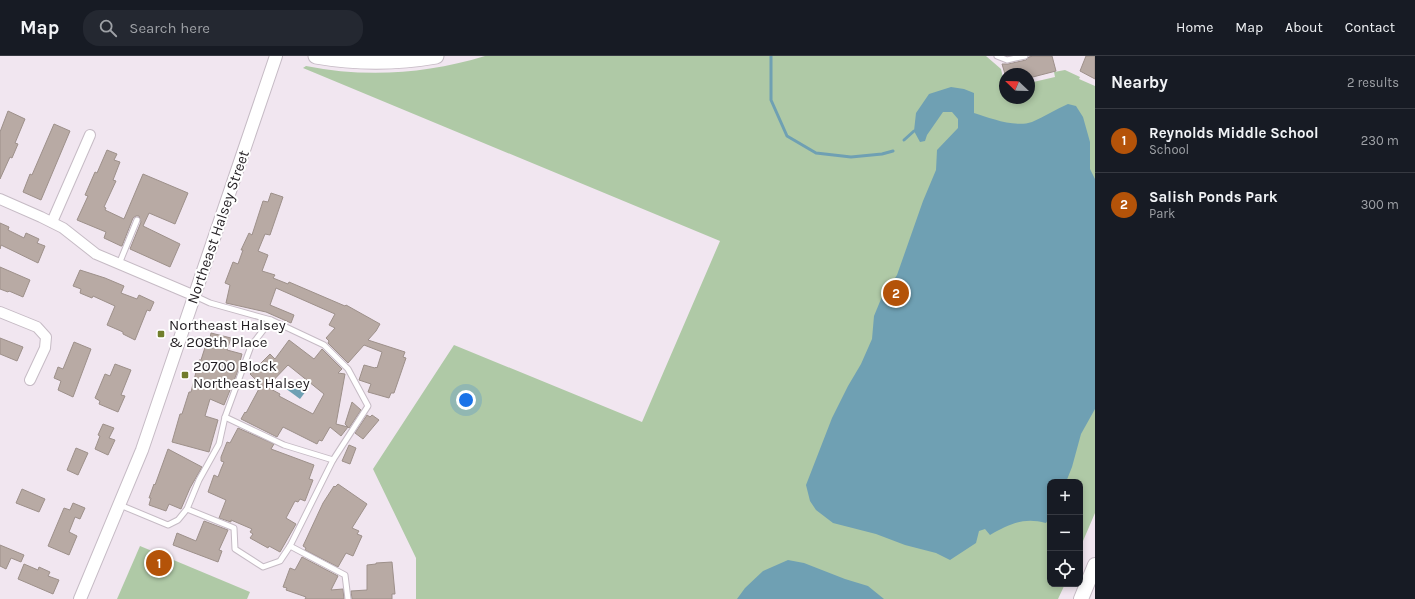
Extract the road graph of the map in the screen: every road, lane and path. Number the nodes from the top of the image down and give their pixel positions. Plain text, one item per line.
1 (276, 56) edge
2 (316, 56) edge
3 (436, 56) edge
4 (997, 56) edge
5 (1025, 56) edge
6 (90, 135) dead end
7 (0, 199) edge
8 (137, 220) dead end
9 (52, 222) junction
10 (119, 264) junction
11 (195, 296) junction
12 (0, 312) edge
13 (271, 320) junction
14 (30, 380) dead end
15 (226, 417) junction
16 (333, 460) junction
17 (120, 505) junction
18 (187, 509) junction
19 (290, 546) junction
20 (1095, 565) edge
21 (80, 599) edge
22 (348, 599) edge
23 (1081, 599) edge

1 - 11 street, Northeast Halsey Street
2 - 3 main road
4 - 5 lane
6 - 9 street
7 - 9 street
8 - 10 lane
9 - 10 street
10 - 11 street
11 - 13 lane
11 - 17 street, Northeast Halsey Street
12 - 14 street
13 - 15 lane
13 - 16 lane
15 - 16 lane
15 - 18 lane
16 - 19 lane
17 - 18 lane
17 - 21 street, Northeast Halsey Street
18 - 19 lane
19 - 22 lane
20 - 23 main road

